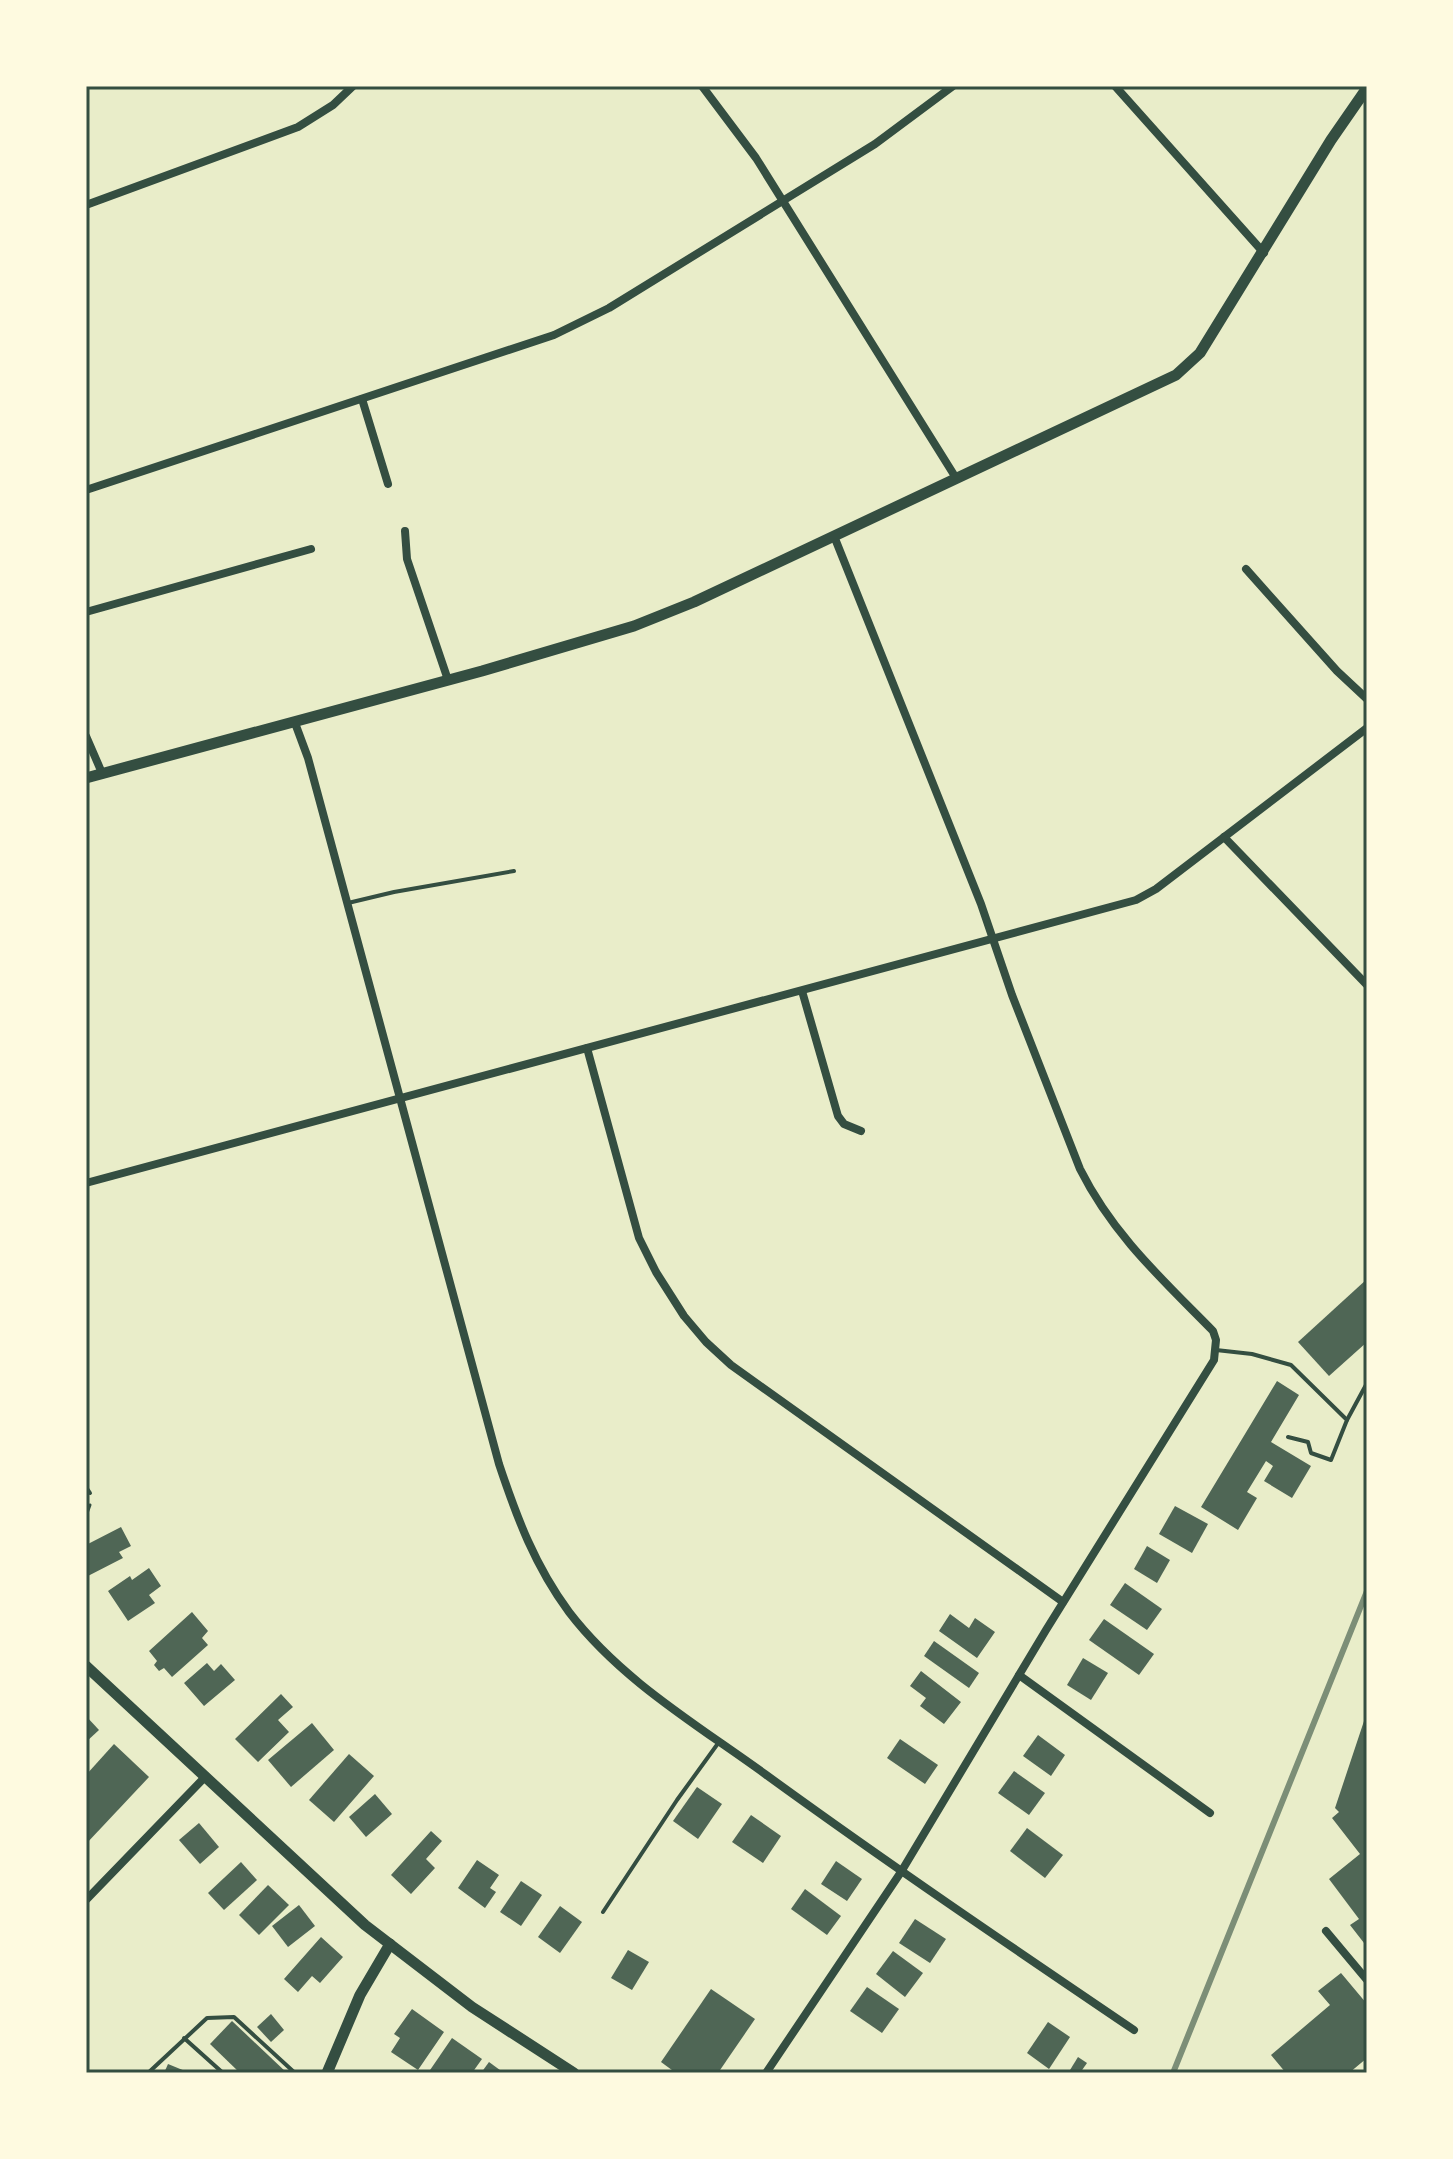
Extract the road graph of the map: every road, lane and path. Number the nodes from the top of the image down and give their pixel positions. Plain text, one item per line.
1 (353, 86) edge
2 (702, 86) edge
3 (953, 86) edge
4 (1115, 86) edge
5 (1367, 88) edge
6 (782, 199) junction
7 (86, 205) edge
8 (1264, 253) junction
9 (362, 399) junction
10 (956, 478) junction
11 (388, 484) dead end
12 (86, 490) edge
13 (405, 531) dead end
14 (834, 536) junction
15 (311, 549) dead end
16 (1246, 569) dead end
17 (86, 612) edge
18 (448, 680) junction
19 (1367, 699) edge
20 (295, 723) junction
21 (1367, 728) edge
22 (86, 736) edge
23 (102, 773) junction
24 (86, 778) edge
25 (1224, 837) junction
26 (514, 871) dead end
27 (348, 903) junction
28 (992, 939) junction
29 (1367, 985) edge
30 (802, 991) junction
31 (587, 1048) junction
32 (401, 1098) junction
33 (861, 1131) dead end
34 (86, 1183) edge
35 (1216, 1345) junction
36 (1367, 1383) edge
37 (1347, 1420) junction
38 (1288, 1437) dead end
39 (86, 1487) edge
40 (90, 1493) dead end
41 (1063, 1602) junction
42 (86, 1666) edge
43 (1019, 1675) junction
44 (720, 1742) junction
45 (206, 1776) junction
46 (1210, 1813) dead end
47 (901, 1872) junction
48 (86, 1900) edge
49 (603, 1912) dead end
50 (1326, 1931) dead end
51 (390, 1944) junction
52 (1367, 1962) edge
53 (1358, 1970) junction
54 (1367, 1980) edge
55 (1134, 2030) dead end
56 (184, 2038) junction
57 (148, 2073) edge
58 (223, 2073) edge
59 (295, 2073) edge
60 (327, 2073) edge
61 (574, 2073) edge
62 (766, 2073) edge

1 - 7 street
2 - 6 street
3 - 6 street
4 - 8 street
5 - 8 street
6 - 9 street
6 - 10 street
8 - 10 street
9 - 11 street
9 - 12 street
10 - 14 street
13 - 18 street
14 - 18 street
14 - 28 street
15 - 17 street
16 - 19 street
18 - 20 street
20 - 23 street
20 - 27 street
21 - 25 street
22 - 23 street
23 - 24 street
25 - 28 street
25 - 29 street
26 - 27 lane
27 - 32 street
28 - 30 street
28 - 35 street
30 - 31 street
30 - 33 street
31 - 32 street
31 - 41 street
32 - 34 street
32 - 44 street
35 - 37 lane
35 - 41 street
36 - 37 lane
37 - 38 lane
39 - 40 lane
41 - 43 street
42 - 45 street
43 - 46 street
43 - 47 street
44 - 47 street
44 - 49 lane
45 - 48 street
45 - 51 street
47 - 55 street
47 - 62 street
50 - 53 street
51 - 60 street
51 - 61 street
52 - 53 lane
53 - 54 street
56 - 57 lane
56 - 58 lane
56 - 59 lane

